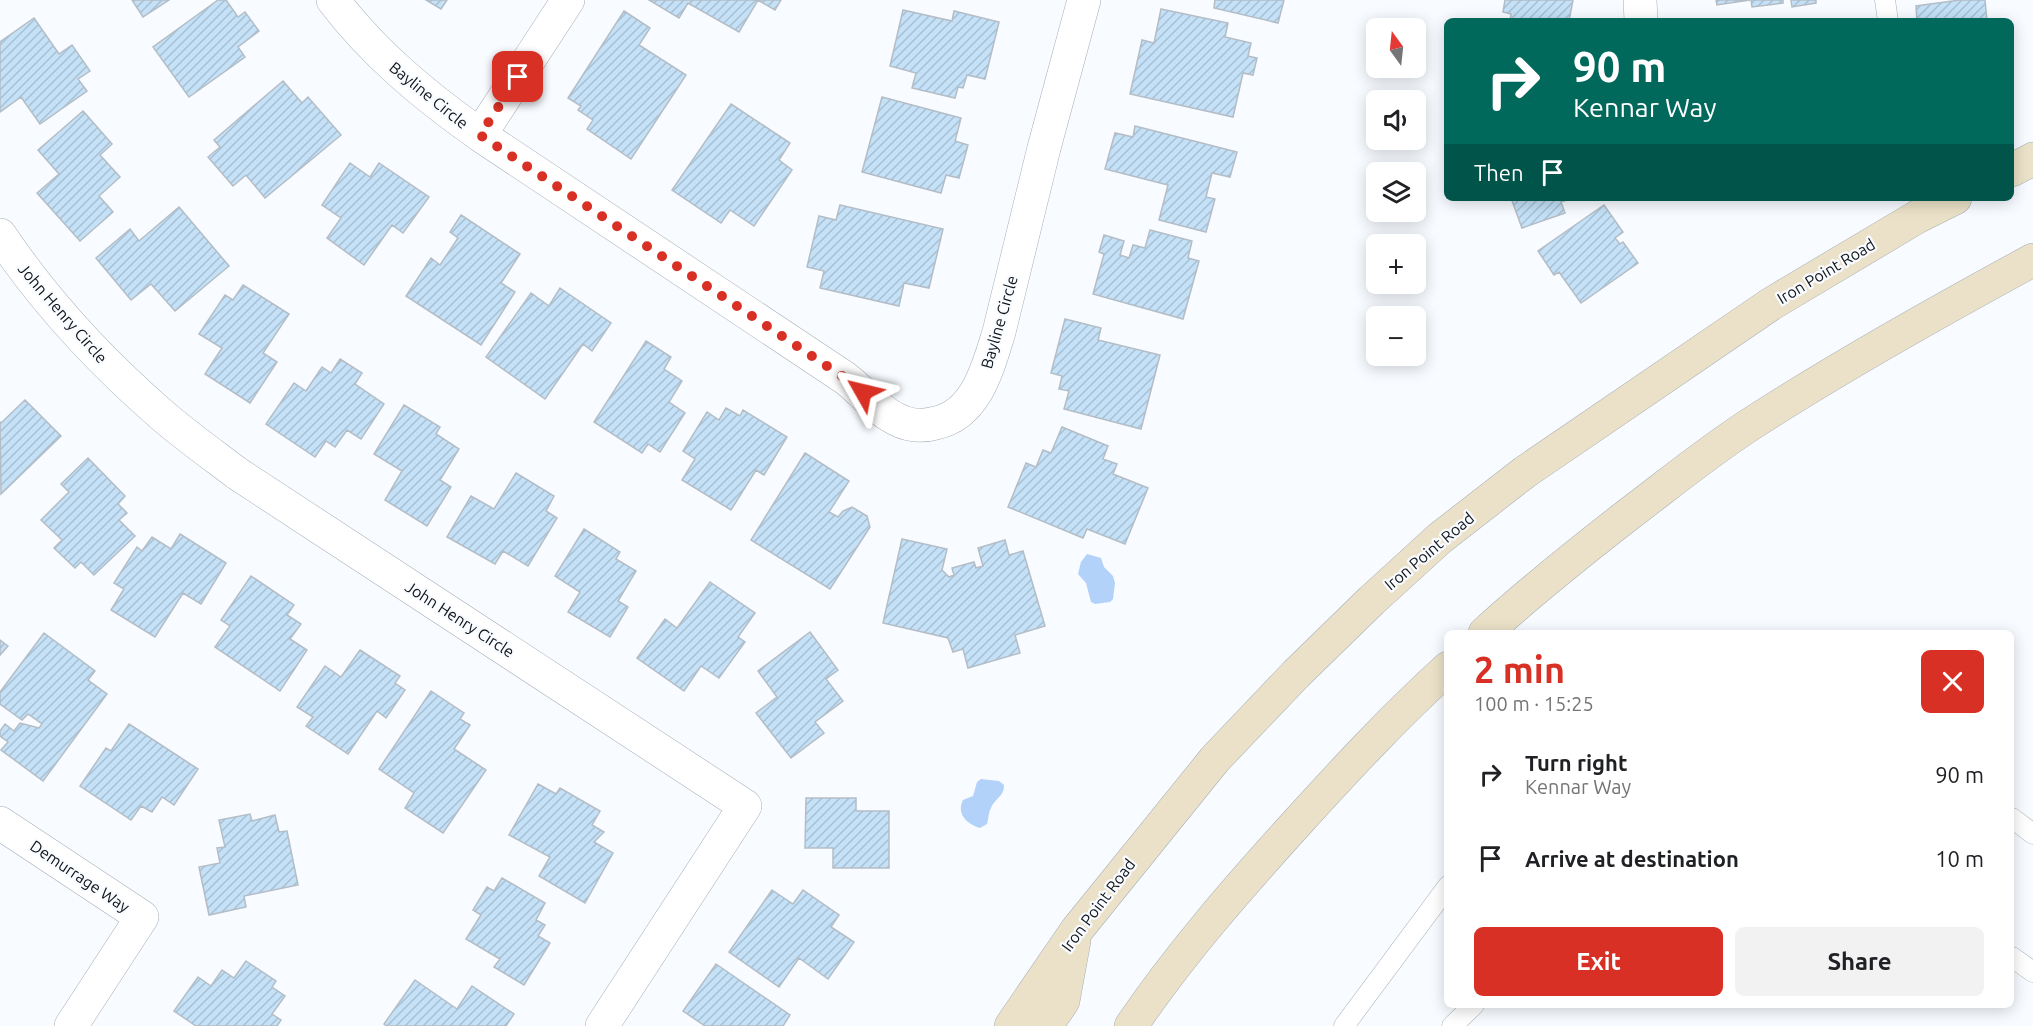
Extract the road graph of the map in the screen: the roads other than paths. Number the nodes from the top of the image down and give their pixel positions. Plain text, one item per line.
1 (333, 0) edge
2 (568, 0) edge
3 (1084, 0) edge
4 (1640, 0) edge
5 (1885, 0) edge
6 (1641, 18) edge
7 (1888, 18) edge
8 (480, 135) junction
9 (2033, 159) edge
10 (2014, 169) edge
11 (1949, 201) edge
12 (0, 235) edge
13 (2033, 260) edge
14 (1489, 630) edge
15 (1444, 672) edge
16 (2014, 820) edge
17 (0, 823) edge
18 (2033, 834) edge
19 (1444, 891) edge
20 (1076, 931) junction
21 (2014, 958) edge
22 (2033, 972) edge
23 (1471, 1008) edge
24 (72, 1026) edge
25 (602, 1026) edge
26 (1011, 1026) edge
27 (1046, 1026) edge
28 (1131, 1026) edge
29 (1344, 1026) edge
30 (1452, 1026) edge

1 - 8 street, Bayline Circle
2 - 8 street
3 - 8 street, Bayline Circle
4 - 6 street
5 - 7 lane
9 - 10 main road
11 - 20 main road, Iron Point Road
12 - 25 street, John Henry Circle
13 - 14 main road
15 - 28 main road
16 - 18 lane
17 - 24 street, Demurrage Way
19 - 29 lane
20 - 26 main road, Iron Point Road
20 - 27 main road
21 - 22 lane
23 - 30 lane

